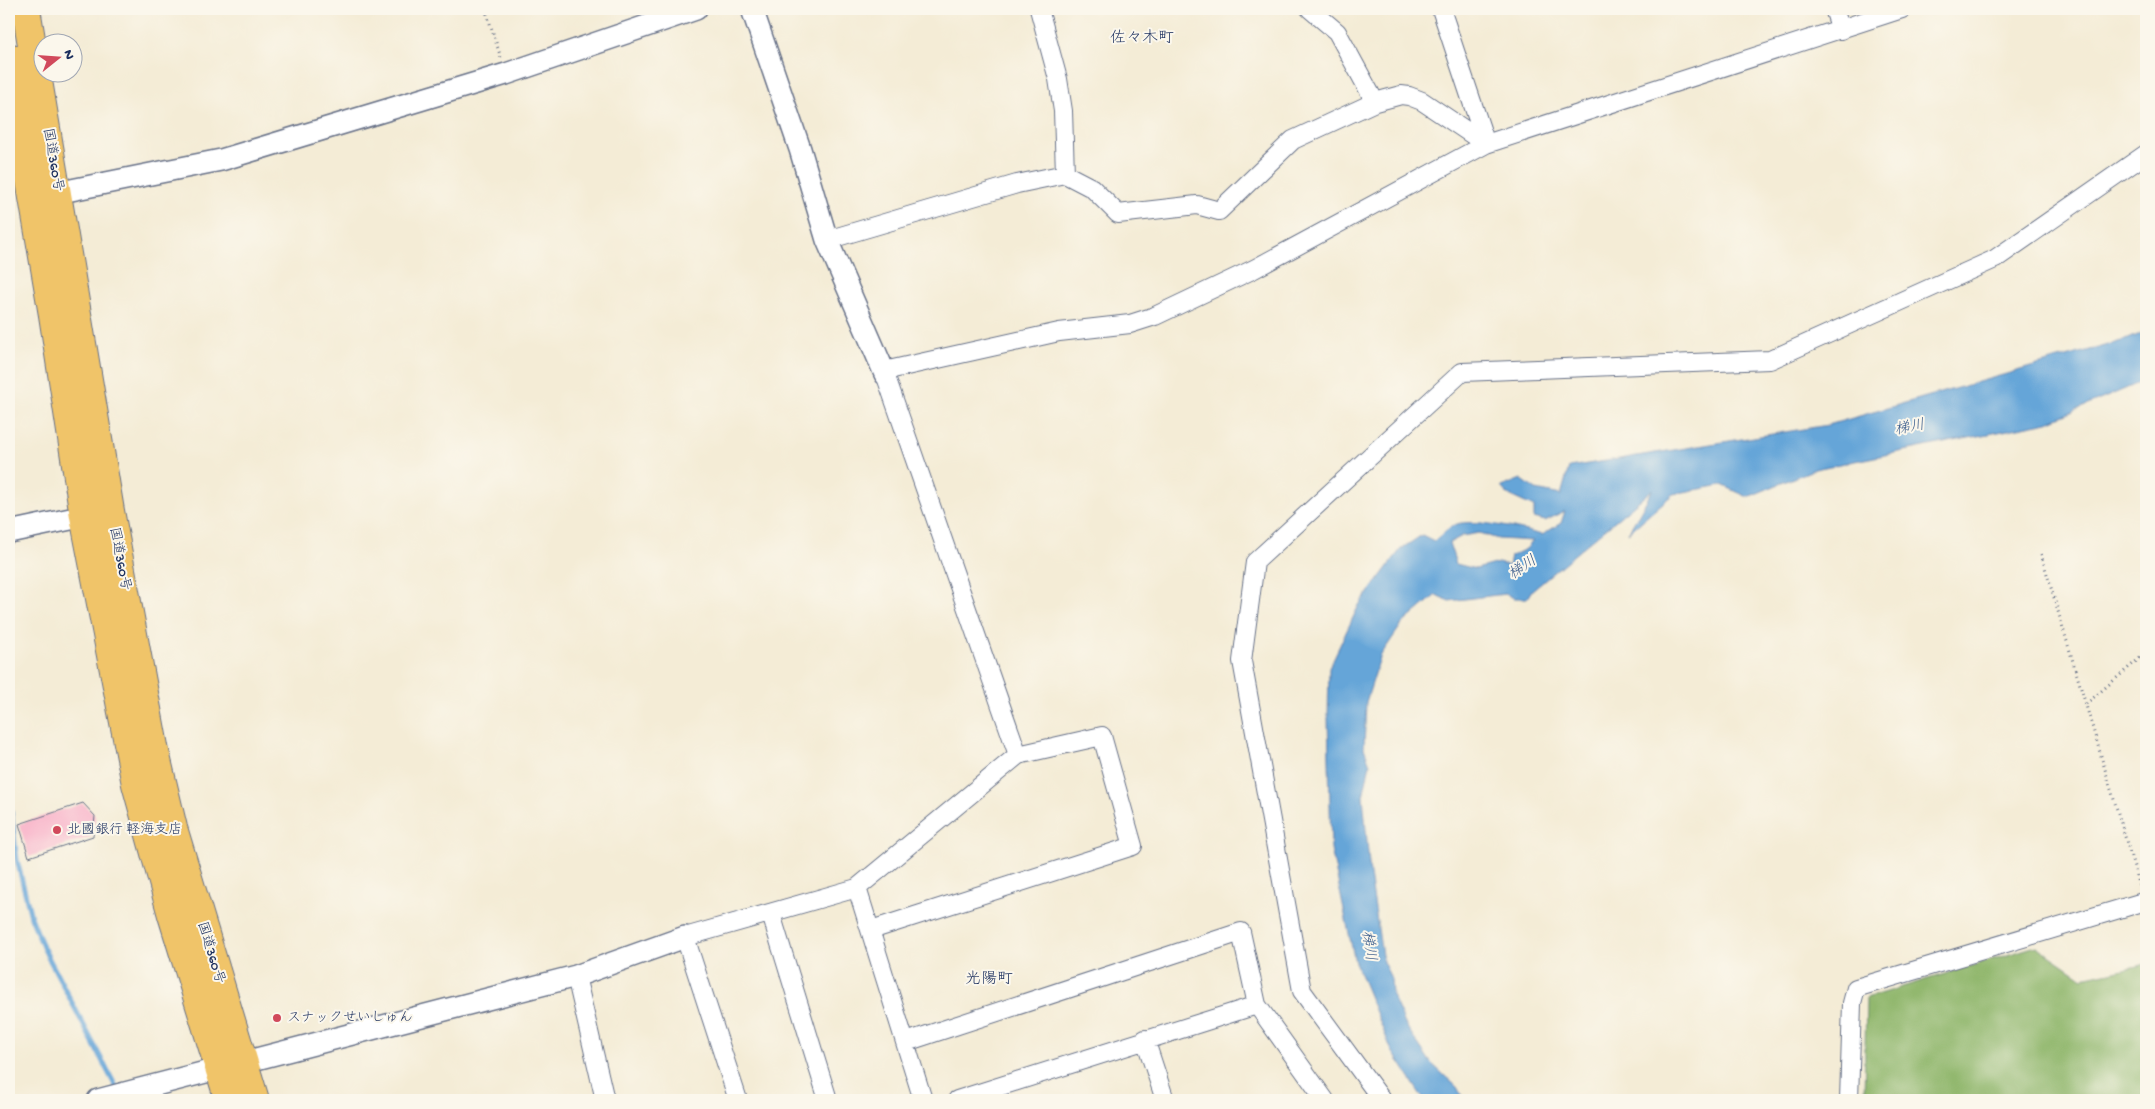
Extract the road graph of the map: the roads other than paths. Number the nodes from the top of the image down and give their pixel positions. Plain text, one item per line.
1 (26, 9) edge
2 (696, 9) edge
3 (752, 9) edge
4 (1039, 9) edge
5 (1441, 9) edge
6 (1834, 9) edge
7 (1902, 9) edge
8 (1318, 11) edge
9 (1841, 30) junction
10 (9, 57) edge
11 (1375, 102) junction
12 (1486, 144) junction
13 (2146, 154) edge
14 (1065, 174) junction
15 (45, 195) junction
16 (827, 240) junction
17 (886, 374) junction
18 (110, 511) junction
19 (84, 516) junction
20 (9, 532) edge
21 (1018, 755) junction
22 (857, 888) junction
23 (2145, 901) edge
24 (771, 914) junction
25 (871, 930) junction
26 (685, 937) junction
27 (576, 976) junction
28 (1257, 1005) junction
29 (1145, 1039) junction
30 (906, 1042) junction
31 (231, 1066) junction
32 (112, 1097) edge
33 (229, 1100) edge
34 (255, 1100) edge
35 (605, 1100) edge
36 (738, 1100) edge
37 (828, 1100) edge
38 (922, 1100) edge
39 (957, 1100) edge
40 (1164, 1100) edge
41 (1325, 1100) edge
42 (1382, 1100) edge
43 (1850, 1100) edge

1 - 15 highway, 国道360号
2 - 15 street
3 - 16 street
4 - 14 street
5 - 12 street
6 - 9 street
7 - 9 street
8 - 11 street
9 - 12 street
10 - 15 highway, 国道360号
11 - 12 street
11 - 14 street
12 - 17 street
13 - 42 street
14 - 16 street
15 - 18 highway, 国道360号
15 - 19 highway, 国道360号
16 - 17 street
17 - 21 street
18 - 19 street
18 - 31 highway, 国道360号
19 - 20 street
19 - 31 highway, 国道360号
21 - 22 street
21 - 25 street
22 - 24 street
22 - 25 street
23 - 43 street
24 - 26 street
24 - 37 street
25 - 30 street
26 - 27 street
26 - 36 street
27 - 31 street
27 - 35 street
28 - 29 street
28 - 30 street
28 - 41 street
29 - 39 street
29 - 40 street
30 - 38 street
31 - 32 street
31 - 33 highway, 国道360号
31 - 34 highway, 国道360号

